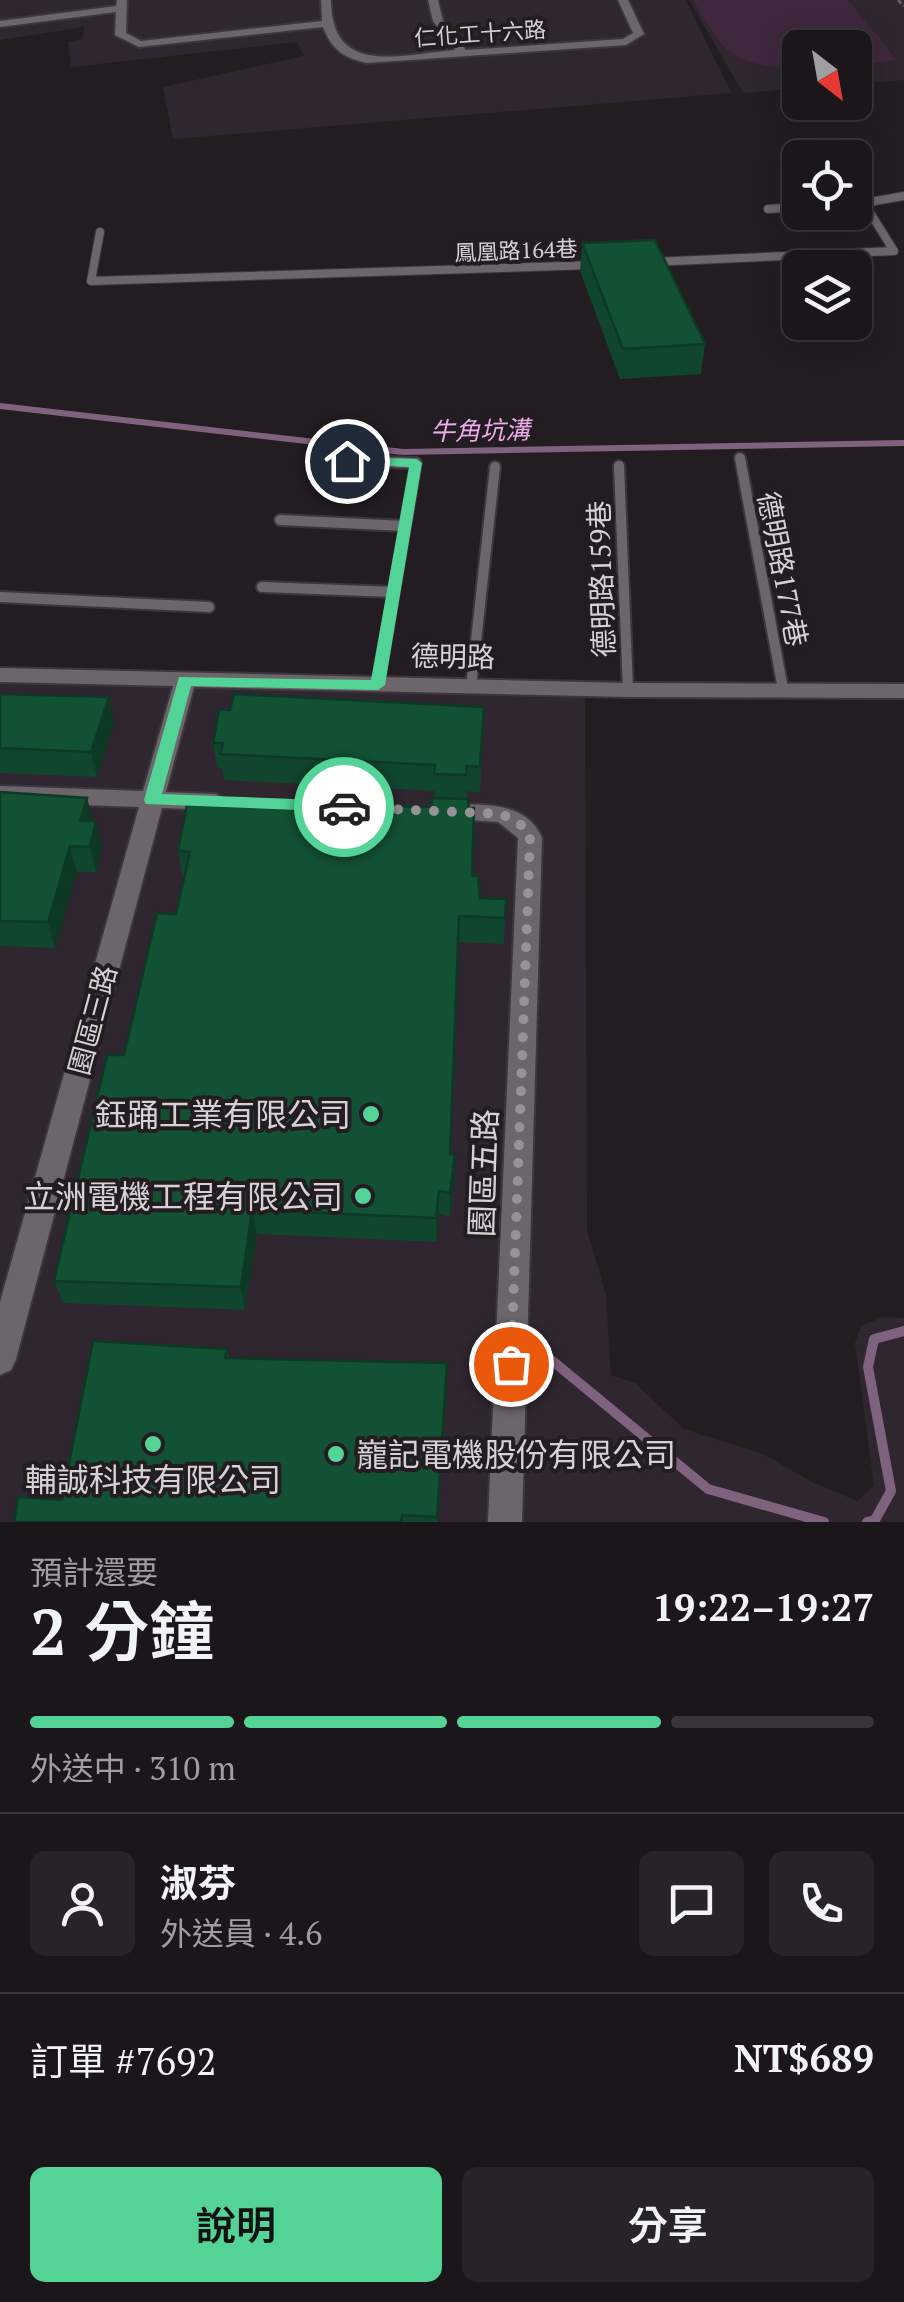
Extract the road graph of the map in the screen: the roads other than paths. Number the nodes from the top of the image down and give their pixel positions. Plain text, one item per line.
1 (326, 0) edge
2 (433, 0) edge
3 (623, 0) edge
4 (122, 4) edge
5 (0, 24) edge
6 (324, 24) junction
7 (464, 54) junction
8 (904, 196) edge
9 (872, 201) edge
10 (782, 208) edge
11 (768, 209) dead end
12 (872, 220) edge
13 (100, 232) dead end
14 (649, 262) edge
15 (611, 264) edge
16 (740, 458) dead end
17 (347, 461) dead end
18 (619, 466) dead end
19 (495, 468) dead end
20 (280, 520) dead end
21 (405, 526) junction
22 (262, 587) dead end
23 (394, 592) junction
24 (0, 597) edge
25 (209, 607) dead end
26 (0, 675) edge
27 (185, 681) junction
28 (378, 685) junction
29 (470, 686) junction
30 (783, 689) junction
31 (628, 690) junction
32 (904, 691) edge
33 (0, 794) edge
34 (152, 800) junction
35 (249, 804) edge
36 (424, 811) edge
37 (0, 1359) edge
38 (505, 1522) edge

1 - 6 street
2 - 7 street
3 - 7 street, 仁化工十六路
4 - 5 street
4 - 6 street
6 - 7 street, 仁化工十六路
8 - 9 lane
10 - 11 lane
12 - 14 lane
13 - 15 lane, 鳳凰路164巷
16 - 30 lane, 德明路177巷
17 - 21 lane
18 - 31 lane, 德明路159巷
19 - 29 lane
20 - 21 lane
21 - 23 lane
22 - 23 lane
23 - 28 lane
24 - 25 lane
26 - 27 street, 德明路
27 - 28 street, 德明路
27 - 34 street, 園區三路
28 - 29 street, 德明路
29 - 31 street, 德明路
30 - 31 street, 德明路
30 - 32 street, 德明路
33 - 34 street
34 - 35 street
34 - 37 street, 園區三路
36 - 38 street, 園區五路

